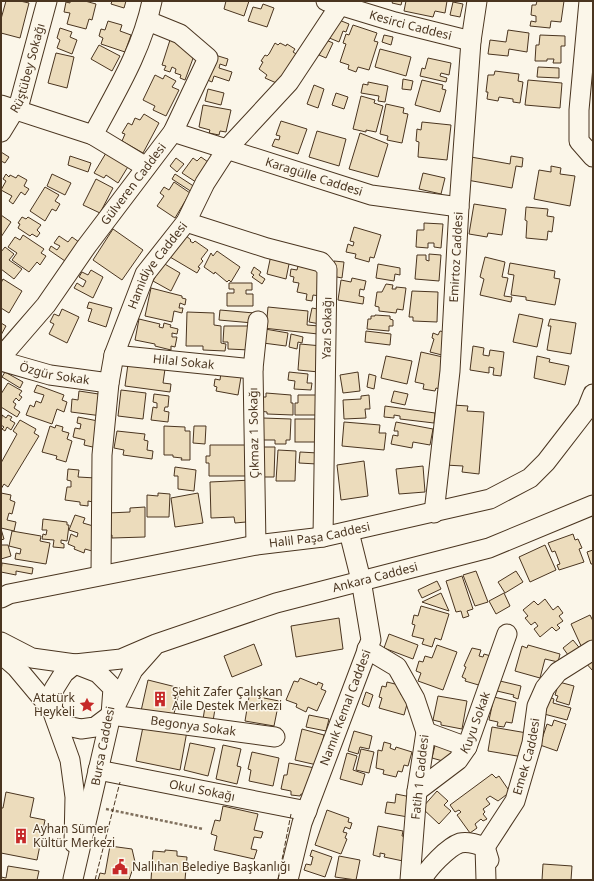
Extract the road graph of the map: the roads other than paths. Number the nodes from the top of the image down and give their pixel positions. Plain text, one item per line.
1 (47, 1) edge
2 (152, 1) edge
3 (476, 1) edge
4 (589, 1) edge
5 (333, 3) edge
6 (148, 20) junction
7 (471, 41) junction
8 (8, 108) edge
9 (1, 132) edge
10 (173, 132) junction
11 (93, 135) junction
12 (227, 149) junction
13 (593, 156) edge
14 (146, 167) junction
15 (459, 207) junction
16 (186, 222) junction
17 (258, 321) dead end
18 (114, 355) junction
19 (1, 358) edge
20 (1, 362) edge
21 (253, 369) junction
22 (109, 383) junction
23 (593, 394) edge
24 (593, 505) edge
25 (434, 513) junction
26 (349, 532) junction
27 (324, 537) junction
28 (256, 545) junction
29 (101, 575) junction
30 (361, 580) junction
31 (1, 598) edge
32 (507, 634) dead end
33 (1, 642) edge
34 (156, 644) junction
35 (367, 649) junction
36 (593, 650) edge
37 (1, 654) edge
38 (75, 664) junction
39 (52, 710) junction
40 (111, 715) junction
41 (426, 732) junction
42 (275, 737) dead end
43 (467, 747) junction
44 (98, 770) junction
45 (417, 791) junction
46 (307, 811) junction
47 (485, 847) junction
48 (73, 879) edge
49 (288, 880) edge
50 (410, 880) edge
51 (422, 880) edge
52 (486, 880) edge
53 (495, 880) edge

1 - 8 street, Rüştübey Sokağı
2 - 6 street
3 - 7 street, Emirtoz Caddesi
4 - 13 street
5 - 7 street, Kesirci Caddesi
5 - 12 street, Hamidiye Caddesi
6 - 10 street, Gülveren Caddesi
6 - 11 street
7 - 15 street, Emirtoz Caddesi
8 - 9 street, Rüştübey Sokağı
8 - 11 street
10 - 12 street, Karagülle Caddesi
10 - 14 street, Gülveren Caddesi
11 - 14 street
12 - 15 street, Karagülle Caddesi
12 - 16 street, Hamidiye Caddesi
14 - 19 street, Gülveren Caddesi
15 - 25 street, Emirtoz Caddesi
16 - 18 street, Hamidiye Caddesi
16 - 27 street, Yazı Sokağı
17 - 21 street, Çıkmaz 1 Sokağı
18 - 21 street, Hilal Sokak
18 - 22 street, Hamidiye Caddesi
20 - 22 street, Özgür Sokak
21 - 28 street, Çıkmaz 1 Sokağı
22 - 29 street, Hamidiye Caddesi
23 - 25 street, Halil Paşa Caddesi
24 - 30 street, Ankara Caddesi
25 - 26 street, Halil Paşa Caddesi
26 - 27 street, Halil Paşa Caddesi
26 - 30 street, Namık Kemal Caddesi
27 - 28 street, Halil Paşa Caddesi
28 - 29 street, Halil Paşa Caddesi
29 - 31 street, Halil Paşa Caddesi
30 - 34 street, Ankara Caddesi
30 - 35 street, Namık Kemal Caddesi
32 - 43 street, Kuyu Sokak
33 - 38 street, Bursa Caddesi
34 - 38 street, Ankara Caddesi
34 - 40 street, Ankara Caddesi
35 - 41 street, Fatih 1 Caddesi
35 - 46 street, Namık Kemal Caddesi
36 - 47 street, Emek Caddesi
37 - 39 street, Bursa Caddesi
38 - 39 street
38 - 40 street, Bursa Caddesi
39 - 40 street, Ankara Caddesi
39 - 48 street, Bursa Caddesi
40 - 42 street, Begonya Sokak
40 - 44 street, Bursa Caddesi
41 - 43 street
41 - 45 street, Fatih 1 Caddesi
43 - 45 street, Kuyu Sokak
44 - 46 street, Okul Sokağı
44 - 48 street, Bursa Caddesi
45 - 50 street, Fatih 1 Caddesi
46 - 49 street, Namık Kemal Caddesi
47 - 51 street
47 - 52 street
47 - 53 street

